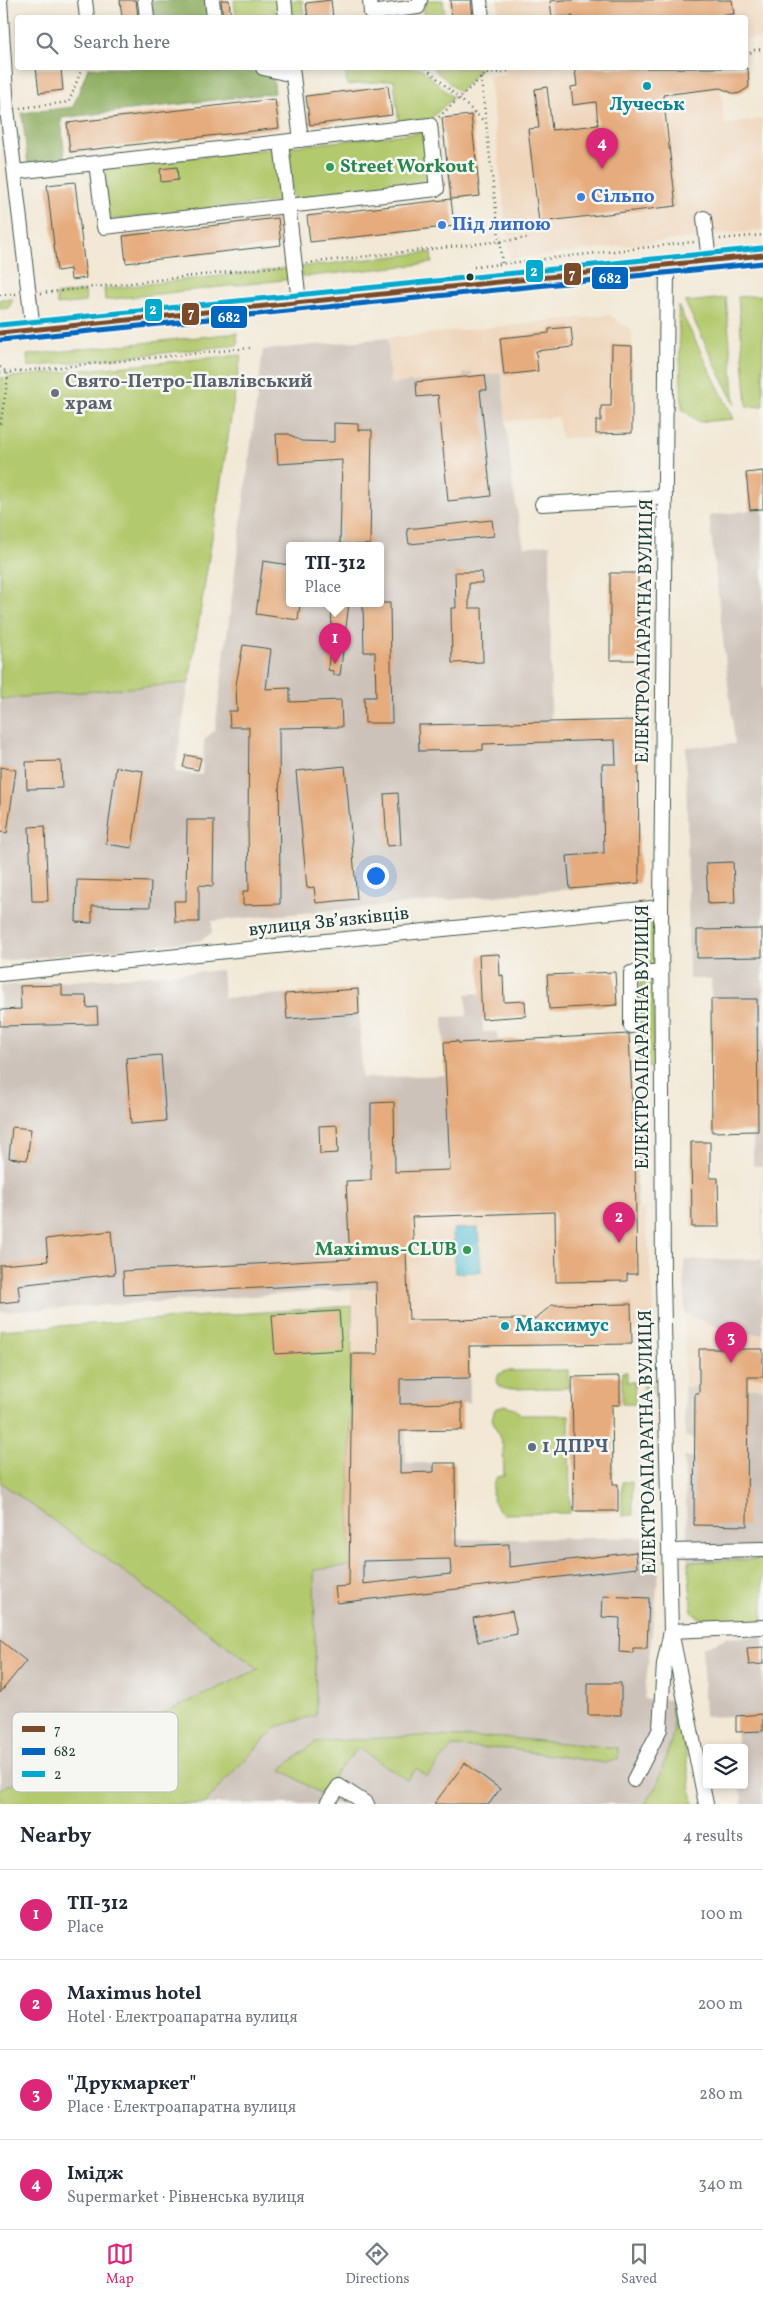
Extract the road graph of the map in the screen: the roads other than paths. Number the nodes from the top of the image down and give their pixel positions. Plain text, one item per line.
1 (0, 0) edge
2 (85, 0) edge
3 (145, 0) edge
4 (212, 0) edge
5 (284, 0) edge
6 (370, 0) edge
7 (420, 0) edge
8 (480, 0) edge
9 (87, 15) edge
10 (147, 15) edge
11 (214, 15) edge
12 (286, 15) edge
13 (482, 15) edge
14 (293, 71) edge
15 (300, 140) junction
16 (281, 142) junction
17 (6, 149) edge
18 (96, 163) junction
19 (14, 172) junction
20 (288, 206) junction
21 (704, 218) dead end
22 (763, 255) edge
23 (709, 261) junction
24 (667, 265) junction
25 (300, 302) junction
26 (32, 330) junction
27 (0, 333) edge
28 (665, 497) junction
29 (542, 504) dead end
30 (661, 907) junction
31 (0, 974) edge
32 (662, 974) junction
33 (631, 1026) dead end
34 (763, 1549) edge
35 (670, 1551) junction
36 (763, 1627) edge
37 (671, 1631) junction
38 (634, 1780) dead end
39 (327, 1804) edge
40 (367, 1804) edge
41 (706, 1804) edge

1 - 17 street
2 - 9 street
3 - 10 street
4 - 11 street
5 - 12 street
6 - 7 street
8 - 13 street
14 - 15 street
15 - 16 street
15 - 20 street
16 - 18 street
16 - 20 street
17 - 19 street
18 - 19 street
18 - 20 street
19 - 26 street
20 - 25 street
21 - 23 street
22 - 23 main road
23 - 24 main road
24 - 25 main road
24 - 28 street, ЕЛЕКТРОАПАРАТНА ВУЛИЦЯ
25 - 26 main road
26 - 27 main road
28 - 29 street
28 - 30 street, ЕЛЕКТРОАПАРАТНА ВУЛИЦЯ
30 - 31 street, вулиця Звʼязківців
30 - 32 street, ЕЛЕКТРОАПАРАТНА ВУЛИЦЯ
32 - 33 street
32 - 35 street, ЕЛЕКТРОАПАРАТНА ВУЛИЦЯ
34 - 35 street
35 - 37 street, ЕЛЕКТРОАПАРАТНА ВУЛИЦЯ
36 - 37 street
37 - 38 street
37 - 41 street, ЕЛЕКТРОАПАРАТНА ВУЛИЦЯ
39 - 40 street

